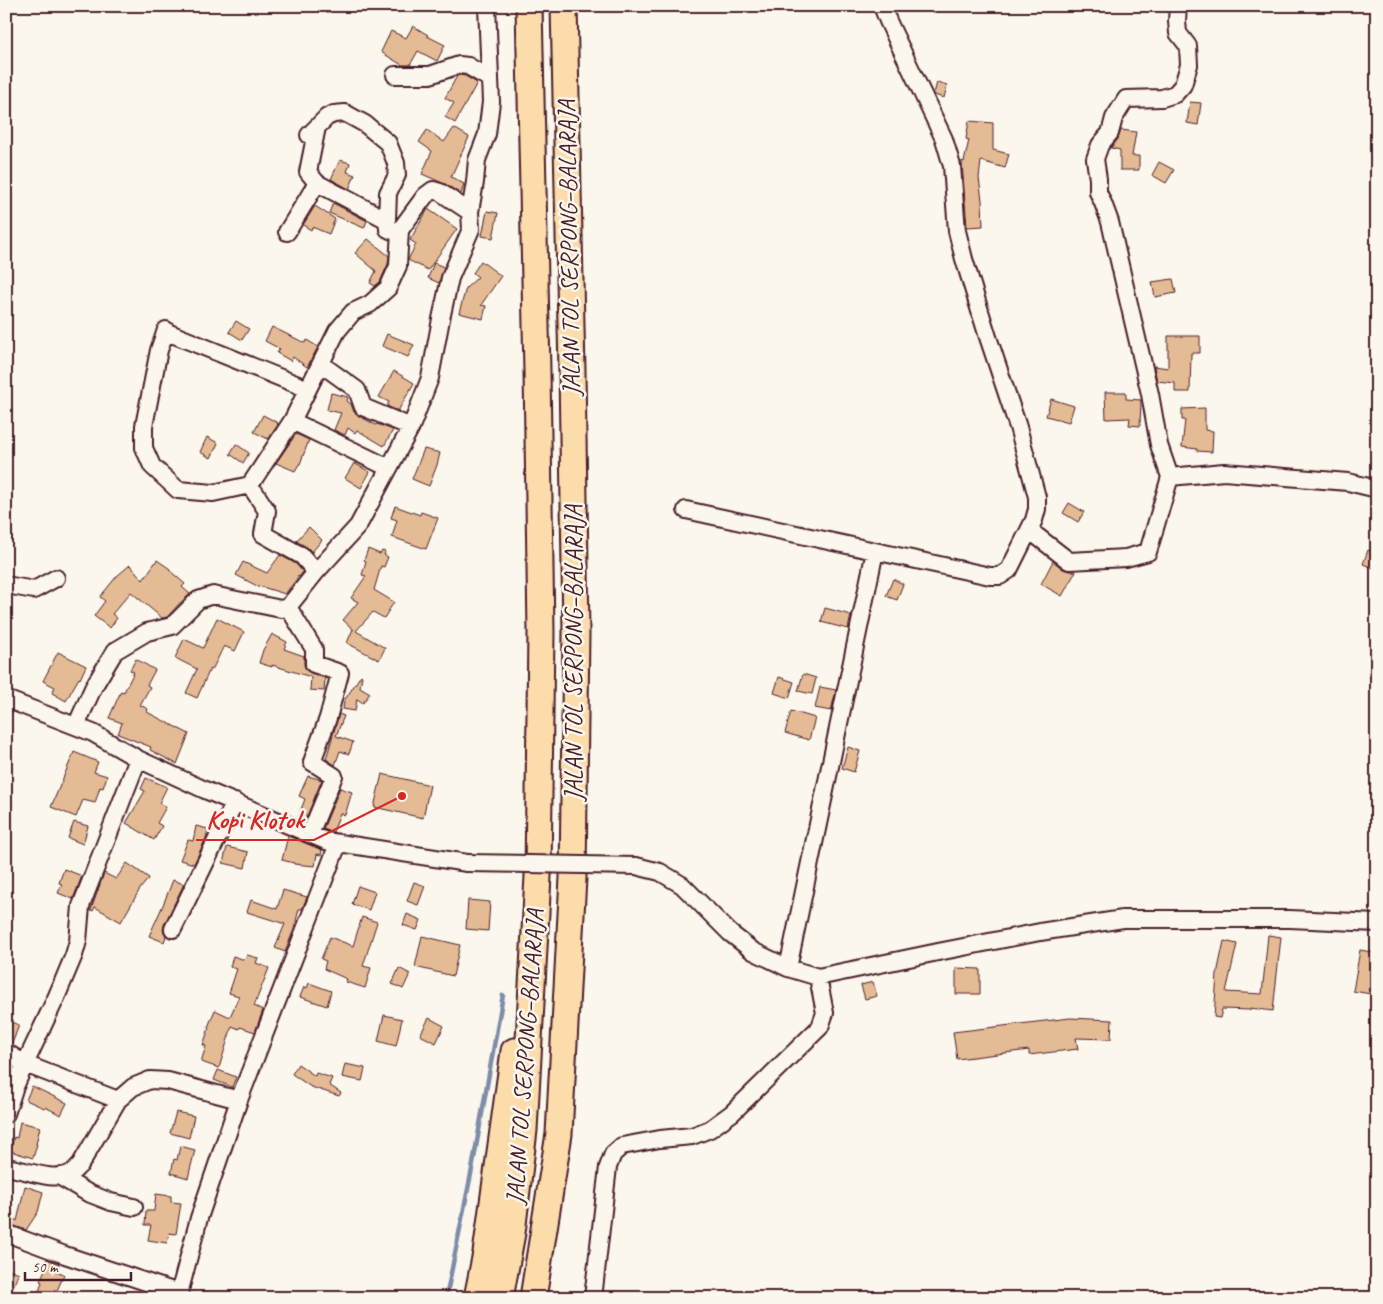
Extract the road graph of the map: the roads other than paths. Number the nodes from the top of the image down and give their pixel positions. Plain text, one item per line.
1 (488, 6) edge
2 (528, 6) edge
3 (564, 6) edge
4 (882, 6) edge
5 (1178, 6) edge
6 (395, 75) dead end
7 (490, 80) junction
8 (317, 183) junction
9 (470, 212) junction
10 (387, 220) junction
11 (400, 230) junction
12 (287, 232) dead end
13 (320, 364) junction
14 (308, 389) junction
15 (292, 421) junction
16 (412, 428) junction
17 (390, 468) junction
18 (1170, 477) junction
19 (250, 485) junction
20 (1377, 489) edge
21 (686, 510) dead end
22 (1029, 530) junction
23 (875, 551) junction
24 (316, 572) junction
25 (56, 578) dead end
26 (6, 585) edge
27 (288, 607) junction
28 (6, 699) edge
29 (76, 726) junction
30 (138, 759) junction
31 (234, 802) junction
32 (310, 834) junction
33 (338, 844) junction
34 (538, 876) junction
35 (1377, 923) edge
36 (173, 929) dead end
37 (788, 968) junction
38 (818, 977) junction
39 (6, 1052) edge
40 (25, 1064) junction
41 (118, 1100) junction
42 (239, 1100) junction
43 (6, 1114) edge
44 (6, 1167) edge
45 (59, 1176) junction
46 (134, 1207) dead end
47 (6, 1233) edge
48 (178, 1296) edge
49 (477, 1298) edge
50 (500, 1298) edge
51 (533, 1298) edge
52 (593, 1298) edge

1 - 7 street
2 - 34 highway, JALAN TOL SERPONG–BALARAJA
3 - 51 highway, JALAN TOL SERPONG–BALARAJA
4 - 22 street
5 - 18 street
6 - 7 street
7 - 9 street
8 - 10 street
8 - 10 street
8 - 12 street
9 - 11 street
9 - 16 street
10 - 11 street
11 - 13 street
13 - 14 street
13 - 16 street
14 - 15 street
14 - 19 street
15 - 17 street
15 - 19 street
16 - 17 street
17 - 24 street
18 - 20 street
18 - 22 street
19 - 24 street
21 - 23 street
22 - 23 street
23 - 37 street
24 - 27 street
25 - 26 street
27 - 29 street
27 - 32 street
28 - 29 street
29 - 30 street
30 - 31 street
30 - 40 street
31 - 32 street
31 - 36 street
32 - 33 street
33 - 37 street, bridge
33 - 42 street
34 - 49 highway
34 - 50 highway, JALAN TOL SERPONG–BALARAJA
35 - 38 street
37 - 38 street
38 - 52 street
39 - 40 street
40 - 41 street
40 - 43 street
41 - 42 street
41 - 45 street
42 - 48 street
44 - 45 street
45 - 46 street
47 - 48 street

